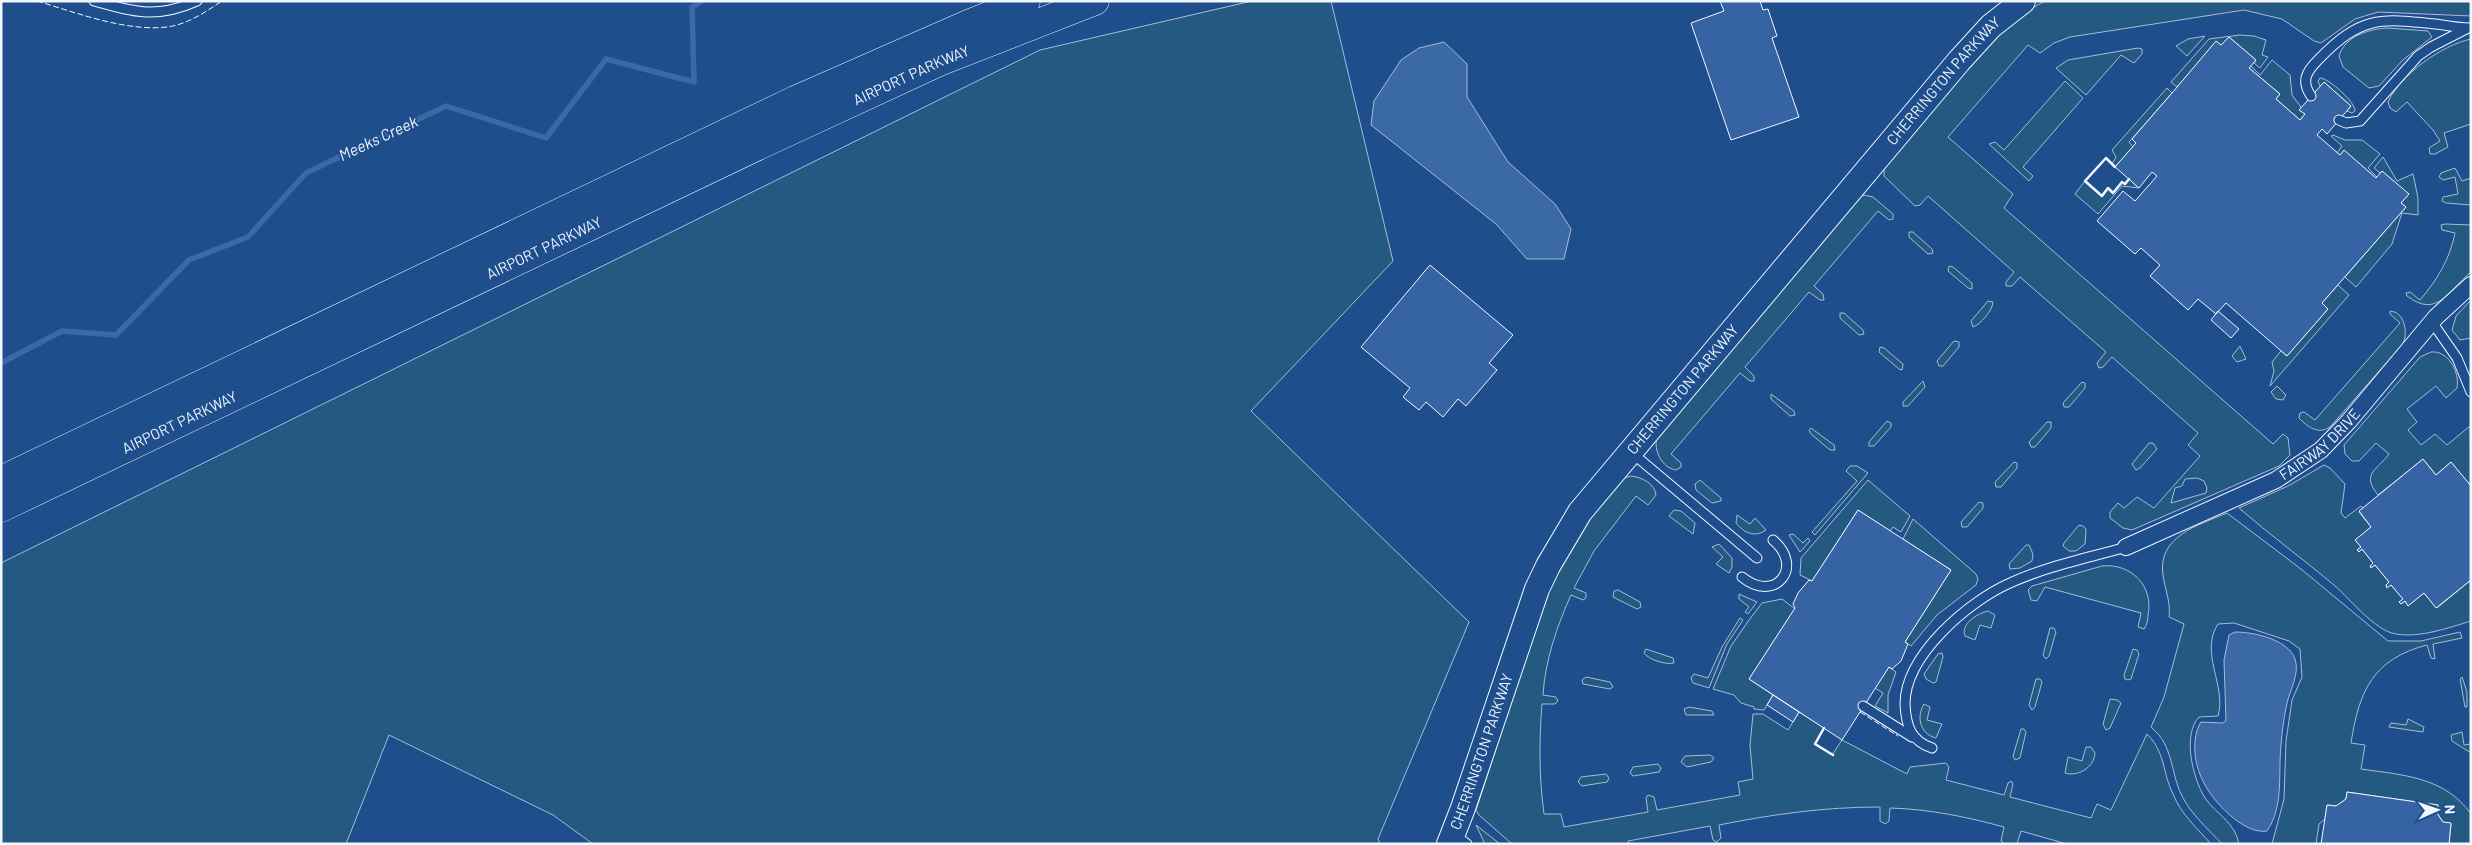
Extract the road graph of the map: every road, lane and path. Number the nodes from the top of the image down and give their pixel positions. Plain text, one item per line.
1 (94, 1) edge
2 (197, 1) edge
3 (1026, 1) edge
4 (1095, 1) edge
5 (2023, 1) edge
6 (2470, 28) edge
7 (2311, 96) dead end
8 (2339, 120) dead end
9 (2471, 285) edge
10 (2432, 322) junction
11 (2471, 392) edge
12 (1630, 451) junction
13 (1, 480) edge
14 (1, 508) edge
15 (1773, 540) dead end
16 (2126, 547) joint
17 (1757, 558) dead end
18 (1742, 577) dead end
19 (1863, 706) dead end
20 (1912, 737) junction
21 (1932, 748) dead end
22 (1456, 841) edge

1 - 2 lane
3 - 13 highway, AIRPORT PARKWAY
4 - 14 highway, AIRPORT PARKWAY
5 - 12 street, CHERRINGTON PARKWAY
6 - 7 lane
6 - 8 lane
9 - 10 street, FAIRWAY DRIVE
10 - 11 lane
10 - 16 street, FAIRWAY DRIVE
12 - 17 lane
12 - 22 street, CHERRINGTON PARKWAY
15 - 18 lane
16 - 20 lane
19 - 20 lane
20 - 21 lane

